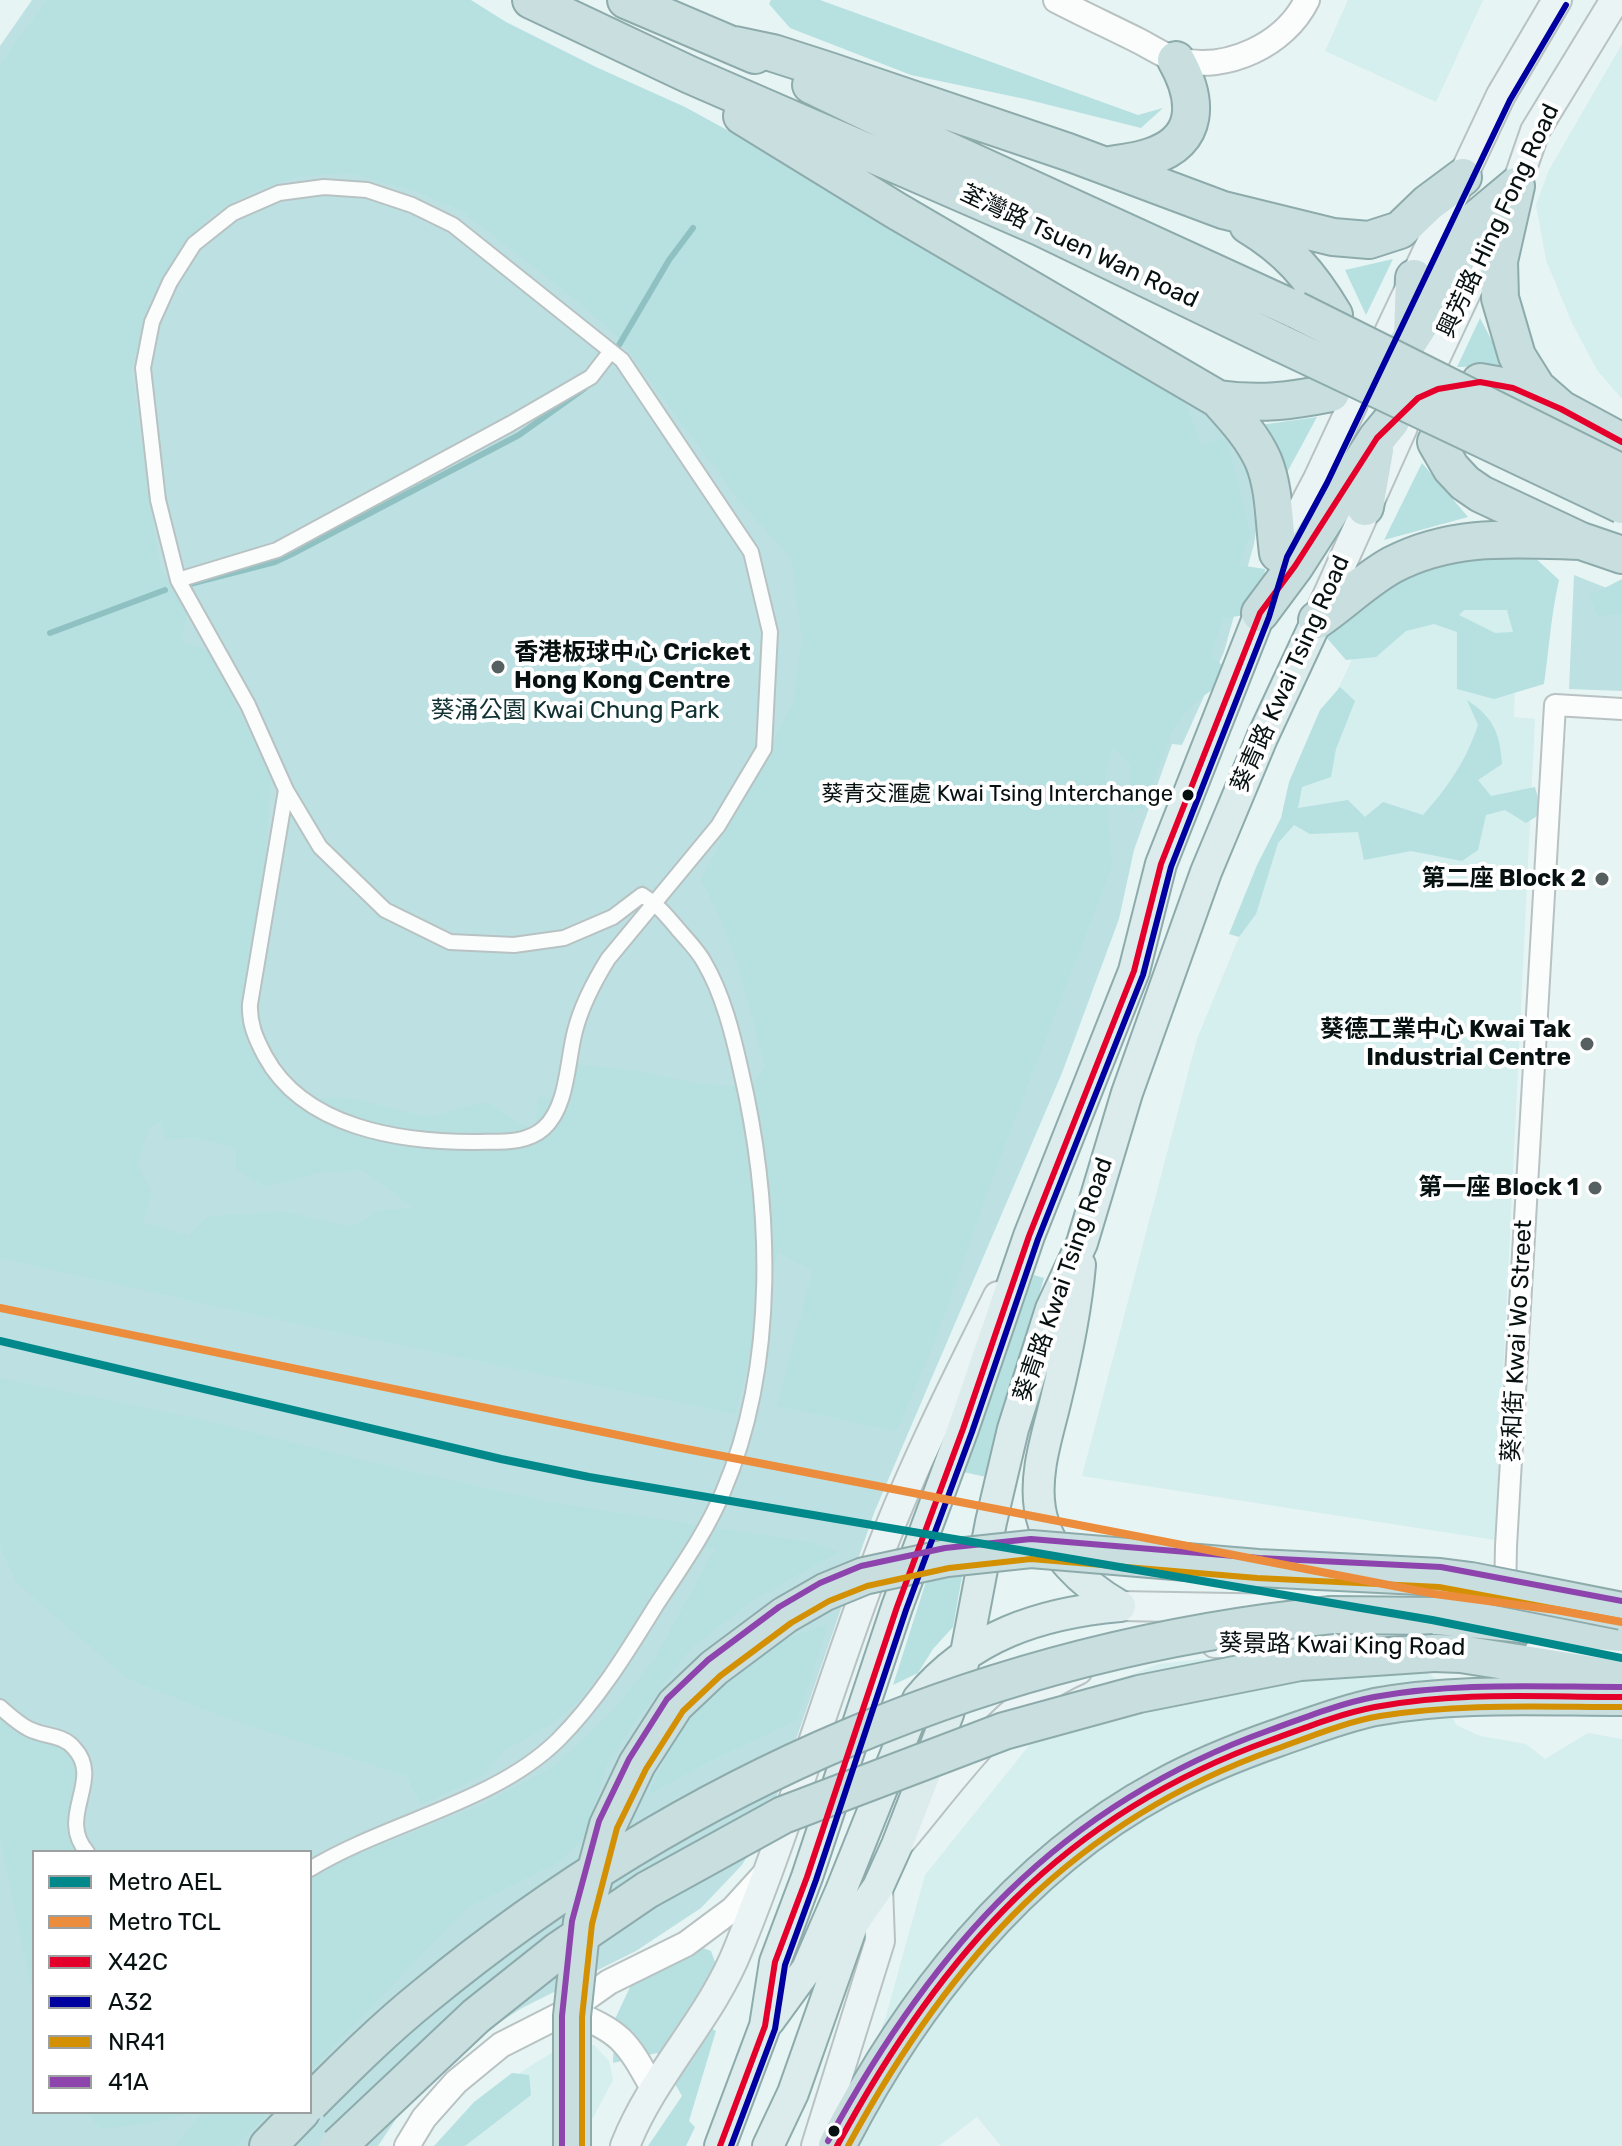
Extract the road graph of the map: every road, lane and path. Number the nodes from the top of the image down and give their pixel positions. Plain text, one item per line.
1 (531, 0) edge
2 (626, 0) edge
3 (1056, 0) edge
4 (1307, 0) edge
5 (1557, 0) edge
6 (1615, 0) edge
7 (735, 45) junction
8 (1176, 60) junction
9 (690, 75) junction
10 (1106, 166) junction
11 (1463, 177) junction
12 (1516, 186) junction
13 (1223, 210) junction
14 (1414, 278) joint
15 (1238, 303) junction
16 (1334, 315) dead end
17 (611, 351) junction
18 (1480, 382) dead end
19 (1218, 399) junction
20 (1561, 409) junction
21 (1372, 416) junction
22 (1436, 442) dead end
23 (1622, 442) edge
24 (1622, 473) edge
25 (1622, 505) edge
26 (1365, 507) joint
27 (1581, 541) junction
28 (1278, 553) junction
29 (1622, 555) edge
30 (178, 580) junction
31 (1260, 613) junction
32 (1317, 620) junction
33 (1622, 709) edge
34 (286, 790) junction
35 (656, 903) junction
36 (1029, 1236) junction
37 (1082, 1243) junction
38 (1120, 1606) junction
39 (1622, 1611) edge
40 (1505, 1613) junction
41 (1622, 1620) edge
42 (1622, 1633) edge
43 (1179, 1642) junction
44 (966, 1653) junction
45 (1622, 1657) edge
46 (1622, 1680) edge
47 (1622, 1697) edge
48 (0, 1707) edge
49 (948, 1714) junction
50 (897, 1845) junction
51 (86, 1850) edge
52 (771, 1867) junction
53 (312, 1868) edge
54 (878, 1887) junction
55 (568, 2011) junction
56 (765, 2026) junction
57 (654, 2090) junction
58 (312, 2101) edge
59 (299, 2114) edge
60 (268, 2146) edge
61 (338, 2146) edge
62 (407, 2146) edge
63 (572, 2146) edge
64 (625, 2146) edge
65 (720, 2146) edge
66 (768, 2146) edge
67 (816, 2146) edge
68 (837, 2146) edge

1 - 9 highway, 荃灣路 Tsuen Wan Road
2 - 7 highway, 荃灣路 Tsuen Wan Road
3 - 8 street
4 - 8 street
5 - 11 main road, 興芳路 Hing Fong Road
6 - 12 main road, 興芳路 Hing Fong Road
7 - 10 highway
7 - 15 highway, 荃灣路 Tsuen Wan Road
8 - 10 highway
9 - 15 highway, 荃灣路 Tsuen Wan Road
9 - 19 highway
10 - 13 highway
11 - 13 highway
11 - 14 main road, 興芳路 Hing Fong Road
12 - 14 highway
12 - 20 highway
13 - 16 highway
15 - 24 highway, 荃灣路 Tsuen Wan Road, bridge
15 - 25 highway, 荃灣路 Tsuen Wan Road, bridge
17 - 30 street
17 - 30 street
17 - 35 street
18 - 20 highway
19 - 21 highway
19 - 28 highway
20 - 23 highway
21 - 26 highway
21 - 28 main road, 葵青路 Kwai Tsing Road
21 - 31 highway
22 - 27 highway
26 - 32 main road, 葵青路 Kwai Tsing Road
27 - 29 highway
27 - 32 highway
28 - 31 main road, 葵青路 Kwai Tsing Road
30 - 34 street
31 - 36 main road, 葵青路 Kwai Tsing Road
32 - 37 main road, 葵青路 Kwai Tsing Road
33 - 40 street, 葵和街 Kwai Wo Street
34 - 35 street
34 - 35 street
35 - 53 street
36 - 52 main road
36 - 56 main road, 葵青路 Kwai Tsing Road
37 - 38 main road
37 - 44 main road, 葵青路 Kwai Tsing Road
38 - 40 main road, 葵景路 Kwai King Road
38 - 44 main road
39 - 63 highway, bridge
40 - 41 main road, 葵景路 Kwai King Road
42 - 58 highway, bridge
43 - 45 main road, 葵景路 Kwai King Road
43 - 49 main road
43 - 50 main road, 葵景路 Kwai King Road
44 - 49 main road, 葵青路 Kwai Tsing Road
44 - 56 main road
46 - 61 highway, bridge
47 - 68 highway
48 - 51 street
49 - 50 main road, 葵青路 Kwai Tsing Road
50 - 54 main road, 葵青路 Kwai Tsing Road
52 - 55 street
52 - 57 main road
54 - 66 main road, 葵青路 Kwai Tsing Road
54 - 67 main road
55 - 57 street
55 - 62 street
56 - 65 main road, 葵青路 Kwai Tsing Road
57 - 64 main road
59 - 60 highway

